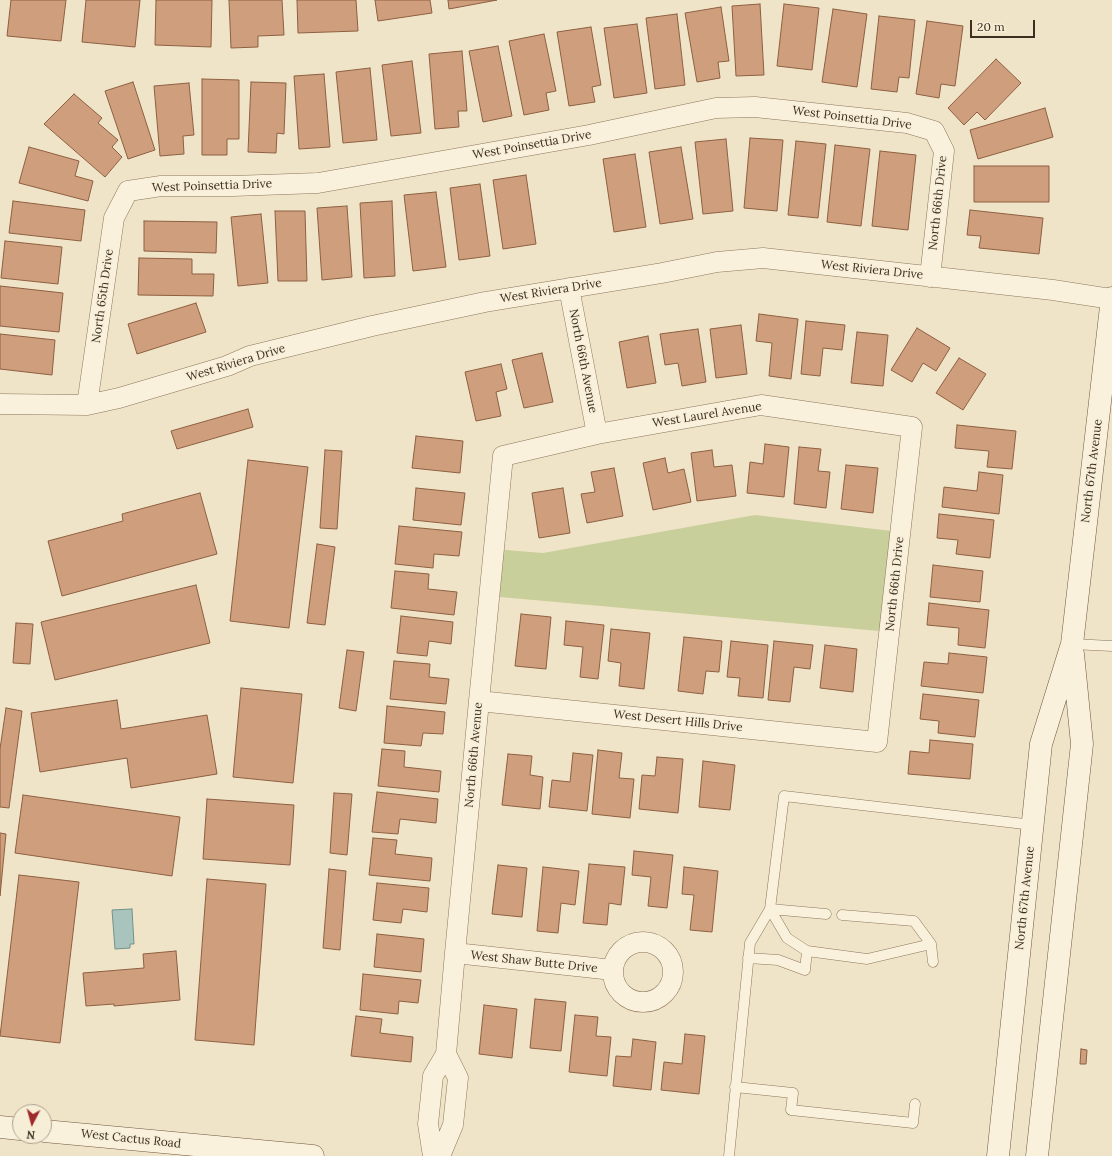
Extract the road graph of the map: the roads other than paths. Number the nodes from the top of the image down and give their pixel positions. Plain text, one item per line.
1 (934, 131) joint
2 (128, 190) joint
3 (930, 277) junction
4 (569, 288) junction
5 (1112, 299) edge
6 (0, 404) edge
7 (87, 405) junction
8 (912, 427) joint
9 (597, 434) junction
10 (503, 456) joint
11 (1072, 644) junction
12 (1112, 646) edge
13 (479, 701) junction
14 (878, 742) joint
15 (1033, 825) junction
16 (770, 909) junction
17 (826, 914) dead end
18 (842, 915) dead end
19 (931, 944) junction
20 (807, 951) junction
21 (455, 953) junction
22 (748, 958) junction
23 (933, 962) dead end
24 (613, 970) dead end
25 (446, 1054) junction
26 (735, 1087) junction
27 (915, 1104) dead end
28 (0, 1127) edge
29 (12, 1128) edge
30 (52, 1132) edge
31 (313, 1156) edge
32 (433, 1156) edge
33 (440, 1156) edge
34 (728, 1156) edge
35 (998, 1156) edge
36 (1037, 1156) edge

1 - 2 street, West Poinsettia Drive
1 - 3 street, North 66th Drive
2 - 7 street, North 65th Drive
3 - 4 street, West Riviera Drive
3 - 5 street, West Riviera Drive
4 - 7 street, West Riviera Drive
4 - 9 street, North 66th Avenue
5 - 11 main road, North 67th Avenue
6 - 7 street, West Riviera Drive
8 - 9 street, West Laurel Avenue
8 - 14 street, North 66th Drive
9 - 10 street, West Laurel Avenue
10 - 13 street, North 66th Avenue
11 - 12 lane
11 - 15 main road, North 67th Avenue
11 - 36 main road, North 67th Avenue
13 - 14 street, West Desert Hills Drive
13 - 21 street, North 66th Avenue
15 - 16 lane
15 - 35 main road, North 67th Avenue
16 - 17 lane
16 - 20 lane
16 - 22 lane
18 - 19 lane
19 - 20 lane
19 - 23 lane
20 - 22 lane
21 - 24 street, West Shaw Butte Drive
21 - 25 street, North 66th Avenue
22 - 26 lane
25 - 32 street, North 66th Avenue
25 - 33 street
26 - 27 lane
26 - 34 lane
28 - 29 main road
30 - 31 main road, West Cactus Road

